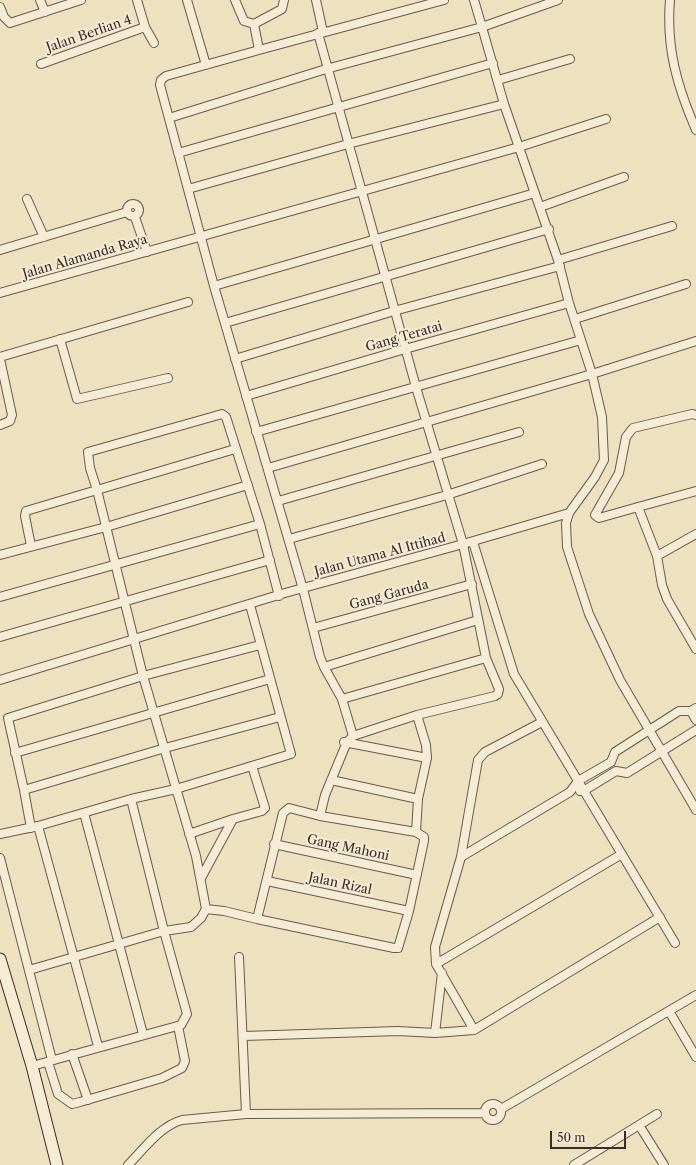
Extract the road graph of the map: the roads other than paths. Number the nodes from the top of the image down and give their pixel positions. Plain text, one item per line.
1 (40, 0) edge
2 (81, 0) edge
3 (137, 0) edge
4 (187, 0) edge
5 (235, 0) edge
6 (284, 0) edge
7 (316, 0) edge
8 (444, 0) edge
9 (474, 0) edge
10 (558, 0) edge
11 (670, 0) edge
12 (0, 7) edge
13 (44, 12) junction
14 (254, 24) junction
15 (146, 27) junction
16 (482, 27) junction
17 (320, 33) junction
18 (154, 43) dead end
19 (259, 50) junction
20 (570, 59) dead end
21 (492, 63) junction
22 (41, 64) dead end
23 (206, 65) junction
24 (326, 69) junction
25 (498, 80) junction
26 (504, 104) junction
27 (337, 107) junction
28 (169, 118) junction
29 (606, 119) dead end
30 (696, 130) edge
31 (348, 144) junction
32 (519, 147) junction
33 (178, 153) junction
34 (624, 177) dead end
35 (188, 189) junction
36 (361, 192) junction
37 (535, 193) junction
38 (28, 199) dead end
39 (540, 207) junction
40 (126, 212) junction
41 (135, 217) junction
42 (672, 226) dead end
43 (549, 229) junction
44 (44, 237) junction
45 (201, 238) junction
46 (374, 240) junction
47 (0, 250) edge
48 (147, 252) junction
49 (559, 263) junction
50 (384, 276) junction
51 (686, 284) dead end
52 (214, 286) junction
53 (0, 294) edge
54 (188, 302) dead end
55 (569, 303) junction
56 (394, 311) junction
57 (575, 319) junction
58 (225, 323) junction
59 (60, 339) junction
60 (581, 340) junction
61 (696, 341) edge
62 (405, 349) junction
63 (0, 358) edge
64 (235, 359) junction
65 (592, 374) junction
66 (168, 378) dead end
67 (416, 387) junction
68 (246, 396) junction
69 (696, 415) edge
70 (426, 421) junction
71 (0, 425) edge
72 (256, 432) junction
73 (519, 432) dead end
74 (236, 449) junction
75 (436, 457) junction
76 (542, 464) dead end
77 (268, 468) junction
78 (248, 486) junction
79 (97, 490) junction
80 (696, 491) edge
81 (447, 495) junction
82 (278, 501) junction
83 (638, 507) junction
84 (569, 513) junction
85 (260, 524) junction
86 (106, 527) junction
87 (696, 534) edge
88 (289, 539) junction
89 (473, 542) junction
90 (463, 544) junction
91 (31, 546) junction
92 (0, 555) edge
93 (657, 556) junction
94 (270, 560) junction
95 (115, 565) junction
96 (472, 584) junction
97 (300, 590) junction
98 (282, 594) junction
99 (0, 597) edge
100 (124, 601) junction
101 (250, 605) junction
102 (478, 620) junction
103 (313, 628) junction
104 (696, 630) edge
105 (688, 635) junction
106 (0, 637) edge
107 (134, 640) junction
108 (260, 645) junction
109 (696, 648) edge
110 (486, 658) junction
111 (324, 667) junction
112 (144, 676) junction
113 (270, 679) junction
114 (0, 680) edge
115 (342, 699) junction
116 (694, 709) edge
117 (154, 712) junction
118 (417, 715) junction
119 (280, 717) junction
120 (696, 720) edge
121 (542, 722) junction
122 (648, 730) junction
123 (696, 730) edge
124 (348, 740) junction
125 (165, 748) junction
126 (661, 752) junction
127 (16, 753) junction
128 (427, 758) junction
129 (611, 762) junction
130 (252, 766) junction
131 (616, 771) junction
132 (331, 780) junction
133 (578, 781) junction
134 (176, 789) junction
135 (24, 790) junction
136 (585, 790) junction
137 (570, 792) junction
138 (131, 799) junction
139 (418, 799) junction
140 (696, 810) edge
141 (84, 813) junction
142 (320, 816) junction
143 (233, 819) junction
144 (35, 827) junction
145 (416, 832) junction
146 (0, 834) edge
147 (189, 834) junction
148 (274, 844) junction
149 (622, 854) junction
150 (461, 857) junction
151 (0, 858) edge
152 (417, 874) junction
153 (201, 878) junction
154 (267, 881) junction
155 (209, 909) junction
156 (409, 911) junction
157 (660, 917) junction
158 (257, 919) junction
159 (164, 932) junction
160 (675, 943) dead end
161 (119, 945) junction
162 (239, 957) dead end
163 (74, 958) junction
164 (0, 959) edge
165 (436, 964) junction
166 (29, 970) junction
167 (442, 973) junction
168 (696, 995) edge
169 (669, 1011) junction
170 (178, 1026) junction
171 (474, 1030) junction
172 (435, 1033) junction
173 (143, 1034) junction
174 (244, 1036) junction
175 (98, 1046) junction
176 (72, 1054) junction
177 (696, 1057) edge
178 (50, 1061) junction
179 (32, 1066) junction
180 (88, 1100) junction
181 (501, 1109) junction
182 (485, 1113) junction
183 (246, 1114) junction
184 (657, 1114) dead end
185 (639, 1125) junction
186 (57, 1162) edge
187 (128, 1165) edge
188 (574, 1165) edge
189 (664, 1165) edge

1 - 13 street
2 - 13 street
3 - 15 street
4 - 23 street
5 - 14 street
6 - 14 street
7 - 17 street
8 - 17 street
9 - 16 street
10 - 16 street
11 - 30 street
12 - 13 street
14 - 19 street
15 - 18 street
15 - 22 street, Jalan Berlian 4
16 - 21 street
16 - 24 street
17 - 19 street
17 - 24 street
19 - 23 street
20 - 25 street
21 - 25 street
21 - 27 street
23 - 28 street
24 - 27 street
24 - 28 street
25 - 26 street
26 - 31 street
26 - 32 street
27 - 31 street
27 - 33 street
28 - 33 street
29 - 32 street, Jalan Alamanda Raya
31 - 35 street
31 - 36 street
32 - 36 street, Jalan Alamanda Raya
32 - 37 street
33 - 35 street
34 - 39 street
35 - 45 street
36 - 45 street, Jalan Alamanda Raya
36 - 46 street
37 - 39 street
37 - 46 street
38 - 44 street
39 - 43 street
40 - 41 street
40 - 41 street
40 - 44 street
41 - 48 street
42 - 49 street
43 - 49 street
43 - 50 street
44 - 47 street
45 - 48 street, Jalan Alamanda Raya
45 - 52 street
46 - 50 street
46 - 52 street
48 - 53 street, Jalan Alamanda Raya
49 - 55 street
49 - 56 street
50 - 56 street
50 - 58 street
51 - 57 street
52 - 58 street
54 - 59 street
55 - 57 street
55 - 62 street, Gang Teratai
56 - 62 street
56 - 64 street
57 - 60 street
58 - 64 street
59 - 63 street
59 - 66 street
60 - 65 street
60 - 67 street
61 - 65 street
62 - 67 street
62 - 68 street, Gang Teratai
63 - 71 street
64 - 68 street
65 - 70 street
65 - 84 street
67 - 70 street
67 - 72 street
68 - 72 street
69 - 83 street
70 - 75 street
70 - 77 street
72 - 77 street
73 - 75 street
74 - 78 street
74 - 79 street
74 - 79 street
75 - 81 street
75 - 82 street
76 - 81 street
77 - 82 street
78 - 85 street
78 - 86 street
79 - 86 street
79 - 91 street
80 - 83 street
81 - 88 street
81 - 90 street
82 - 88 street
83 - 93 street
84 - 89 street, Jalan Utama Al Ittihad
84 - 122 street
85 - 94 street
85 - 95 street
86 - 91 street
86 - 95 street
87 - 93 street
88 - 97 street
89 - 90 street, Jalan Utama Al Ittihad
89 - 121 street
90 - 96 street
90 - 97 street, Jalan Utama Al Ittihad
91 - 92 street
93 - 105 street
94 - 98 street
94 - 100 street
95 - 99 street
95 - 100 street
96 - 102 street
96 - 103 street, Gang Garuda
97 - 98 street, Jalan Utama Al Ittihad
97 - 103 street
98 - 101 street, Jalan Utama Al Ittihad
100 - 106 street
100 - 107 street
101 - 107 street, Jalan Utama Al Ittihad
101 - 108 street
102 - 110 street
102 - 111 street
103 - 111 street
104 - 105 street
105 - 109 street
107 - 112 street
107 - 114 street, Jalan Utama Al Ittihad
108 - 112 street
108 - 113 street
110 - 115 street
110 - 118 street
111 - 115 street
112 - 117 street
112 - 127 street
113 - 117 street
113 - 119 street
115 - 124 street
116 - 120 street
116 - 122 street
117 - 125 street
117 - 127 street
118 - 124 street
118 - 128 street
119 - 125 street
119 - 130 street
121 - 133 street
121 - 150 street
122 - 126 street
122 - 129 street
123 - 126 street
124 - 128 street
124 - 132 street
125 - 134 street
125 - 135 street
126 - 131 street
126 - 140 street
127 - 135 street
128 - 139 street
129 - 131 street
129 - 133 street
130 - 134 street
130 - 143 street
131 - 136 street
132 - 139 street
132 - 142 street
133 - 136 street
133 - 137 street
134 - 138 street
134 - 147 street
135 - 144 street
136 - 137 street
136 - 149 street
137 - 150 street
138 - 141 street
138 - 159 street
139 - 145 street
141 - 144 street
141 - 161 street
142 - 145 street
142 - 148 street
143 - 147 street
143 - 153 street
144 - 146 street
144 - 163 street
145 - 152 street
147 - 153 street
148 - 152 street, Gang Mahoni
148 - 154 street
149 - 157 street
149 - 165 street
150 - 165 street
151 - 166 street
152 - 156 street
153 - 155 street
154 - 156 street, Jalan Rizal
154 - 158 street
155 - 158 street
155 - 159 street
156 - 158 street
157 - 160 street
157 - 171 street
159 - 161 street
159 - 170 street
161 - 163 street
161 - 173 street
162 - 174 street
163 - 166 street
163 - 175 street
164 - 179 main road
165 - 167 street
166 - 178 street
167 - 171 street
167 - 172 street
168 - 169 street
169 - 177 street
169 - 181 street
170 - 173 street
170 - 180 street
171 - 172 street
172 - 174 street
173 - 175 street
174 - 183 street
175 - 176 street
176 - 178 street
176 - 180 street
178 - 179 street
178 - 180 street
179 - 186 main road
181 - 182 street
181 - 182 street
182 - 183 street
183 - 187 street
184 - 185 street
185 - 188 street
185 - 189 street

